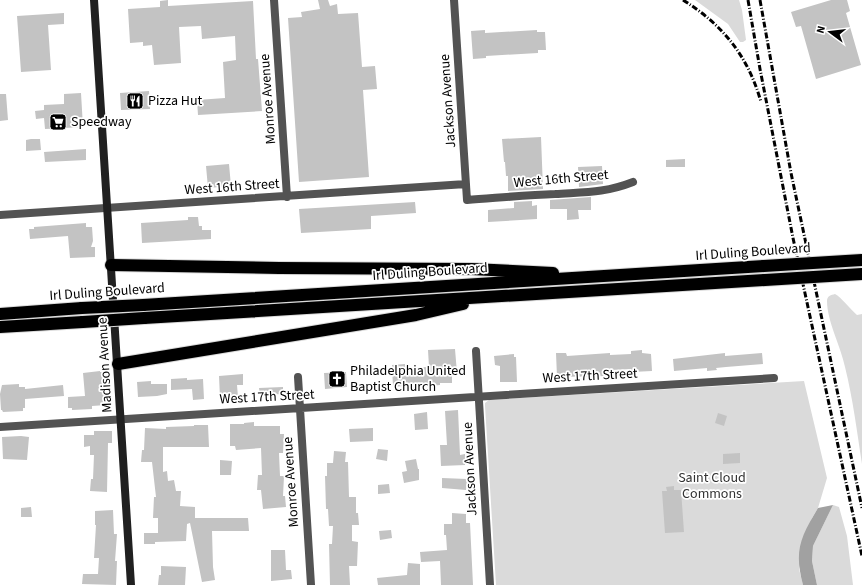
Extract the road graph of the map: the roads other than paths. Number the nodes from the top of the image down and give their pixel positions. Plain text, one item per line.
1 (94, 0) edge
2 (274, 0) edge
3 (454, 0) edge
4 (633, 182) dead end
5 (466, 184) junction
6 (287, 197) junction
7 (467, 200) joint
8 (108, 208) junction
9 (0, 215) edge
10 (862, 260) edge
11 (112, 265) junction
12 (862, 274) edge
13 (602, 276) junction
14 (493, 297) junction
15 (0, 314) edge
16 (0, 327) edge
17 (476, 351) dead end
18 (118, 364) junction
19 (298, 377) dead end
20 (774, 378) dead end
21 (479, 396) junction
22 (300, 408) junction
23 (121, 419) junction
24 (0, 427) edge
25 (131, 585) edge
26 (311, 585) edge
27 (490, 585) edge

1 - 8 street, Madison Avenue
2 - 6 street, Monroe Avenue
3 - 5 street, Jackson Avenue
4 - 7 street, West 16th Street
5 - 6 street, West 16th Street
5 - 7 street, Jackson Avenue
6 - 8 street, West 16th Street
8 - 9 street, West 16th Street
8 - 11 street, Madison Avenue
10 - 13 highway, Irl Duling Boulevard, bridge
11 - 13 highway
11 - 18 street, Madison Avenue
12 - 14 highway, Irl Duling Boulevard, bridge
13 - 15 highway, Irl Duling Boulevard, bridge
14 - 16 highway, Irl Duling Boulevard, bridge
14 - 18 highway
17 - 21 street, Jackson Avenue
18 - 23 street, Madison Avenue
19 - 22 street, Monroe Avenue
20 - 21 street, West 17th Street
21 - 22 street, West 17th Street
21 - 27 street, Jackson Avenue
22 - 23 street, West 17th Street
22 - 26 street, Monroe Avenue
23 - 24 street, West 17th Street
23 - 25 street, Madison Avenue

